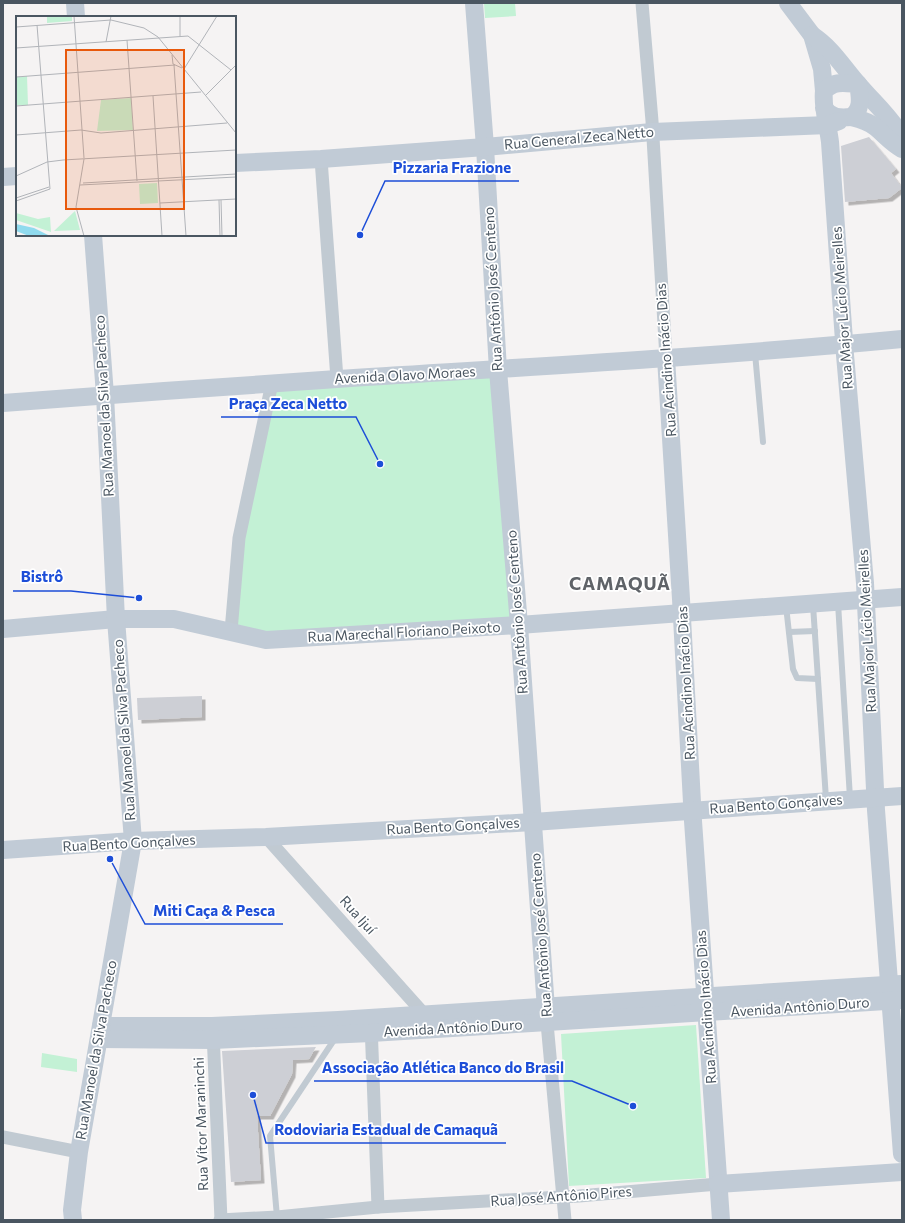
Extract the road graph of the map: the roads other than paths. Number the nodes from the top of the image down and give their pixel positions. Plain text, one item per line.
1 (75, 3) edge
2 (474, 3) edge
3 (642, 3) edge
4 (788, 3) edge
5 (76, 16) edge
6 (812, 35) junction
7 (858, 84) junction
8 (825, 108) junction
9 (851, 117) junction
10 (652, 132) junction
11 (902, 137) edge
12 (485, 146) junction
13 (902, 149) edge
14 (321, 159) junction
15 (236, 163) edge
16 (16, 176) edge
17 (3, 177) edge
18 (93, 236) edge
19 (902, 339) edge
20 (845, 345) junction
21 (755, 351) junction
22 (666, 358) junction
23 (498, 370) junction
24 (337, 379) junction
25 (272, 384) junction
26 (105, 395) junction
27 (3, 403) edge
28 (763, 442) dead end
29 (902, 597) edge
30 (866, 599) junction
31 (838, 601) junction
32 (813, 603) junction
33 (786, 605) junction
34 (682, 612) junction
35 (116, 620) junction
36 (519, 625) junction
37 (3, 629) edge
38 (231, 631) junction
39 (815, 631) junction
40 (789, 632) junction
41 (818, 679) junction
42 (902, 796) edge
43 (876, 798) junction
44 (850, 799) junction
45 (826, 801) junction
46 (693, 810) junction
47 (533, 822) junction
48 (266, 837) junction
49 (133, 841) junction
50 (3, 850) edge
51 (896, 992) edge
52 (706, 1005) junction
53 (425, 1014) junction
54 (546, 1015) junction
55 (371, 1026) junction
56 (338, 1027) junction
57 (100, 1032) junction
58 (213, 1033) junction
59 (3, 1137) edge
60 (79, 1152) junction
61 (902, 1154) edge
62 (902, 1172) edge
63 (718, 1184) junction
64 (563, 1196) junction
65 (378, 1207) junction
66 (277, 1217) junction
67 (73, 1220) edge
68 (220, 1220) edge
69 (565, 1220) edge
70 (721, 1220) edge

1 - 5 street
2 - 12 street, Rua Antônio José Centeno
3 - 10 street, Rua Acindino Inácio Dias
4 - 6 street
6 - 7 street
6 - 8 street, Rua Major Lúcio Meirelles
7 - 8 street
7 - 9 street
7 - 11 street
8 - 9 street, Rua General Zeca Netto
8 - 10 street, Rua General Zeca Netto
8 - 20 street, Rua Major Lúcio Meirelles
9 - 13 street
10 - 12 street, Rua General Zeca Netto
10 - 22 street, Rua Acindino Inácio Dias
12 - 14 street, Rua General Zeca Netto
12 - 23 street, Rua Antônio José Centeno
14 - 15 street, Rua General Zeca Netto
14 - 24 street
16 - 17 street
18 - 26 street, Rua Manoel da Silva Pacheco
19 - 20 street, Avenida Olavo Moraes
20 - 21 street, Avenida Olavo Moraes
20 - 30 street, Rua Major Lúcio Meirelles
21 - 22 street, Avenida Olavo Moraes
21 - 28 lane
22 - 23 street, Avenida Olavo Moraes
22 - 34 street, Rua Acindino Inácio Dias
23 - 24 street, Avenida Olavo Moraes
23 - 36 street, Rua Antônio José Centeno
24 - 25 street, Avenida Olavo Moraes
25 - 26 street, Avenida Olavo Moraes
25 - 38 street
26 - 27 street, Avenida Olavo Moraes
26 - 35 street, Rua Manoel da Silva Pacheco
29 - 30 street, Rua Marechal Floriano Peixoto
30 - 31 street, Rua Marechal Floriano Peixoto
30 - 43 street, Rua Major Lúcio Meirelles
31 - 32 street, Rua Marechal Floriano Peixoto
31 - 44 lane
32 - 33 street, Rua Marechal Floriano Peixoto
32 - 39 lane
33 - 34 street, Rua Marechal Floriano Peixoto
33 - 40 lane
34 - 36 street, Rua Marechal Floriano Peixoto
34 - 46 street, Rua Acindino Inácio Dias
35 - 37 street, Rua Marechal Floriano Peixoto
35 - 38 street, Rua Marechal Floriano Peixoto
35 - 49 street, Rua Manoel da Silva Pacheco
36 - 38 street, Rua Marechal Floriano Peixoto
36 - 47 street, Rua Antônio José Centeno
39 - 40 lane
39 - 41 lane
40 - 41 lane
41 - 45 lane
42 - 43 street, Rua Bento Gonçalves
43 - 44 street, Rua Bento Gonçalves
43 - 51 street, Rua Major Lúcio Meirelles
44 - 45 street, Rua Bento Gonçalves
45 - 46 street, Rua Bento Gonçalves
46 - 47 street, Rua Bento Gonçalves
46 - 52 street, Rua Acindino Inácio Dias
47 - 48 street, Rua Bento Gonçalves
47 - 54 street, Rua Antônio José Centeno
48 - 49 street, Rua Bento Gonçalves
48 - 53 street, Rua Ijuí
49 - 50 street, Rua Bento Gonçalves
49 - 57 street, Rua Manoel da Silva Pacheco
51 - 52 street, Avenida Antônio Duro
51 - 61 street, Rua Major Lúcio Meirelles
52 - 54 street, Avenida Antônio Duro
52 - 63 street, Rua Acindino Inácio Dias
53 - 54 street, Avenida Antônio Duro
53 - 55 street, Avenida Antônio Duro
54 - 55 street, Avenida Antônio Duro
54 - 64 street, Rua Antônio José Centeno
55 - 56 street, Avenida Antônio Duro
55 - 65 street
56 - 58 street, Avenida Antônio Duro
56 - 66 lane
57 - 58 street, Avenida Antônio Duro
57 - 60 street, Rua Manoel da Silva Pacheco
58 - 68 street, Rua Vítor Maraninchi
59 - 60 street
60 - 67 street, Rua Manoel da Silva Pacheco
62 - 63 street, Rua José Antônio Pires
63 - 64 street, Rua José Antônio Pires
63 - 70 street, Rua Acindino Inácio Dias
64 - 65 street, Rua José Antônio Pires
64 - 69 street, Rua Antônio José Centeno
65 - 66 street, Rua José Antônio Pires
66 - 68 street, Rua José Antônio Pires

